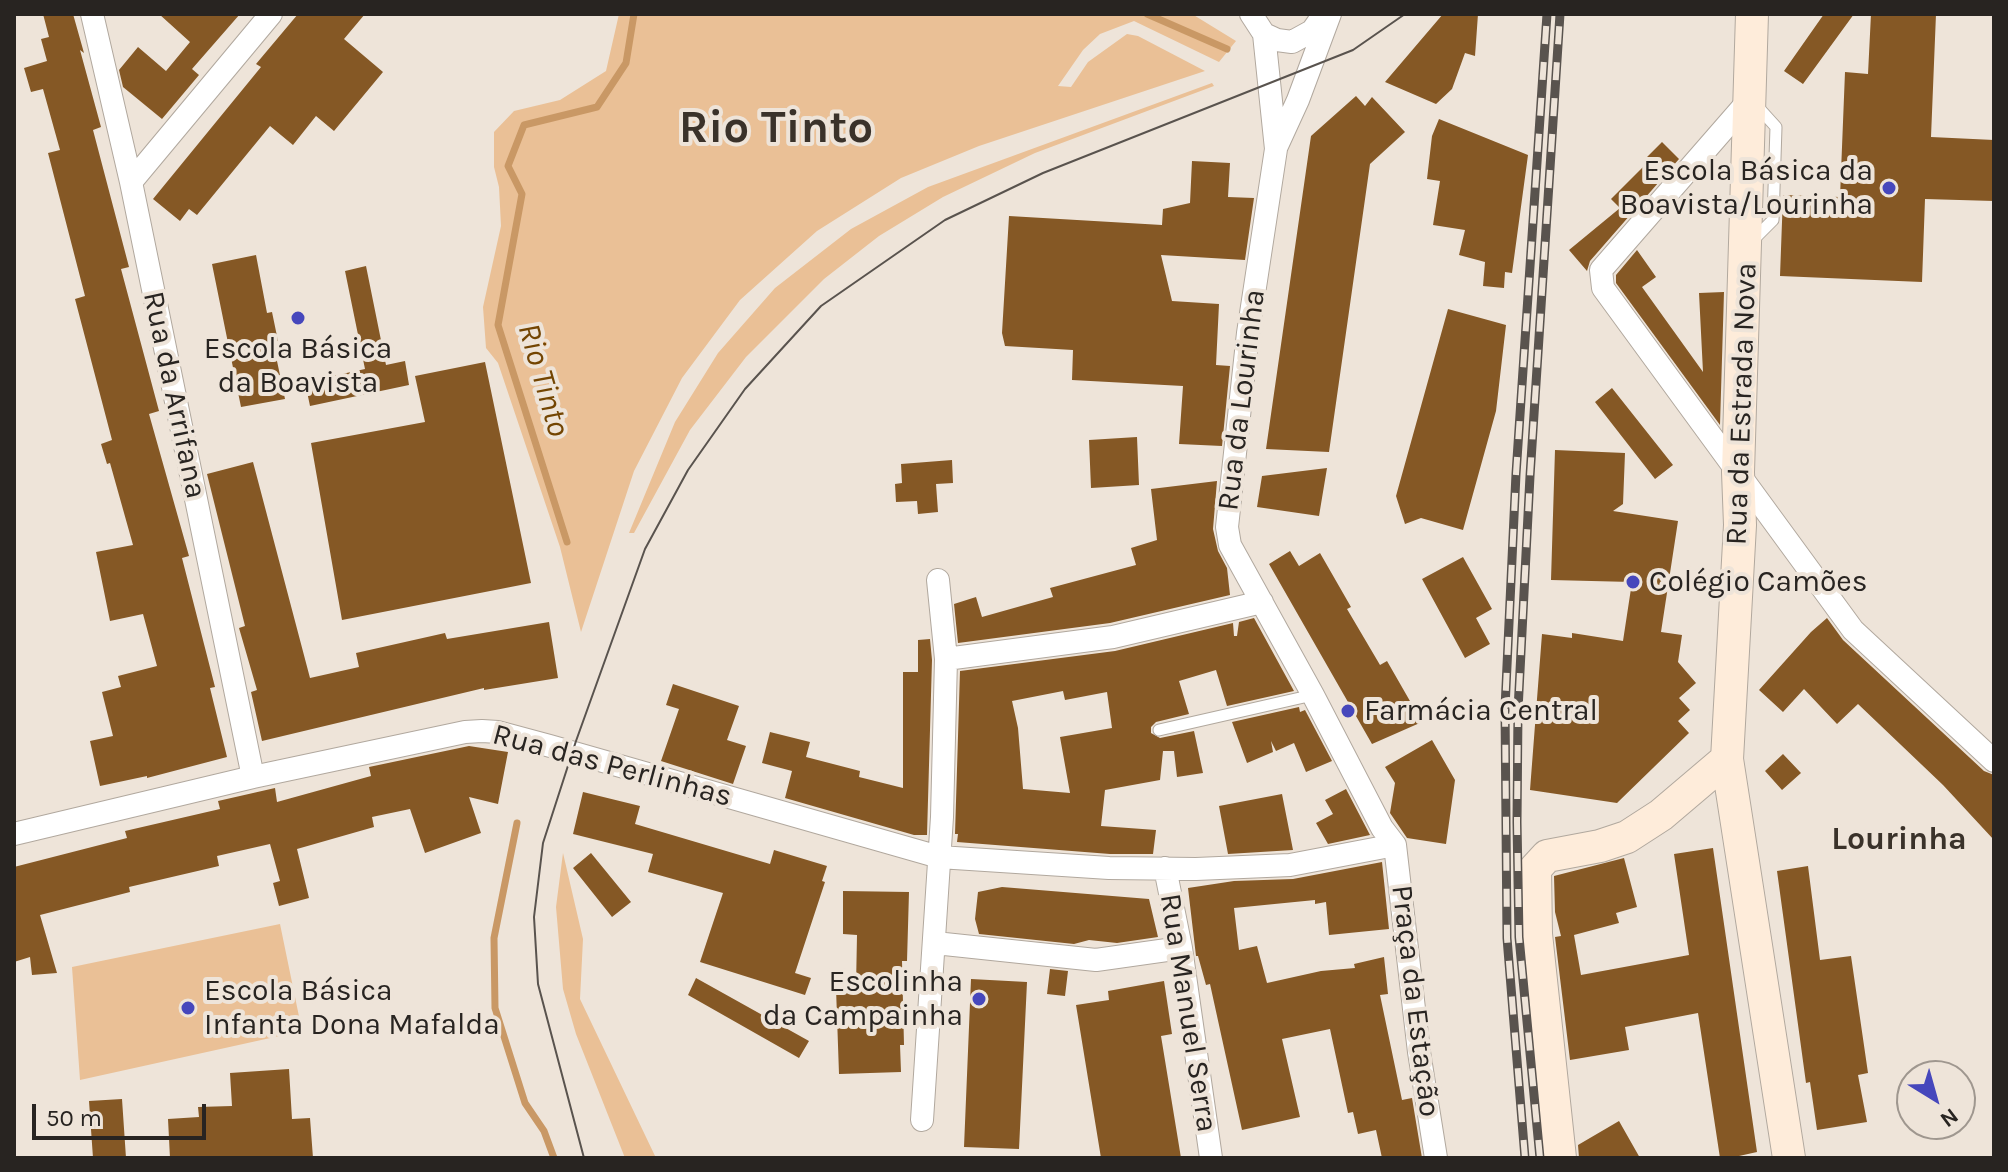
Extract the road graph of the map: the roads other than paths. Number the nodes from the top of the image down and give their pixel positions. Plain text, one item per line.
1 (92, 14) edge
2 (271, 14) edge
3 (1251, 14) edge
4 (1324, 14) edge
5 (1330, 14) edge
6 (1752, 14) edge
7 (1264, 34) junction
8 (1750, 99) junction
9 (1276, 149) junction
10 (131, 182) junction
11 (1738, 472) junction
12 (938, 580) dead end
13 (1262, 602) junction
14 (946, 659) junction
15 (1313, 695) junction
16 (1159, 730) dead end
17 (1727, 759) junction
18 (1994, 761) edge
19 (253, 777) junction
20 (14, 834) edge
21 (1395, 845) junction
22 (939, 857) junction
23 (1165, 868) junction
24 (935, 943) junction
25 (1181, 948) junction
26 (922, 1120) dead end
27 (1211, 1158) edge
28 (1436, 1158) edge
29 (1560, 1158) edge
30 (1789, 1158) edge

1 - 10 street, Rua da Arrifana
2 - 10 street
3 - 7 street, Rua da Lourinha
4 - 7 street
5 - 9 street
6 - 8 street, Rua da Estrada Nova
7 - 9 street, Rua da Lourinha
8 - 11 street, Rua da Estrada Nova
8 - 11 street
9 - 13 street, Rua da Lourinha
10 - 19 street, Rua da Arrifana
11 - 17 street, Rua da Estrada Nova
11 - 18 street
12 - 14 street
13 - 14 street
13 - 15 street, Rua da Lourinha
14 - 22 street
15 - 16 lane
15 - 21 street, Rua da Lourinha
17 - 29 street
17 - 30 street, Rua da Estrada Nova
19 - 20 street, Rua das Perlinhas
19 - 22 street, Rua das Perlinhas
21 - 23 street, Rua das Perlinhas
21 - 28 street, Praça da Estação
22 - 23 street, Rua das Perlinhas
22 - 24 street
23 - 25 street, Rua Manuel Serra
24 - 25 street
24 - 26 street
25 - 27 street, Rua Manuel Serra

